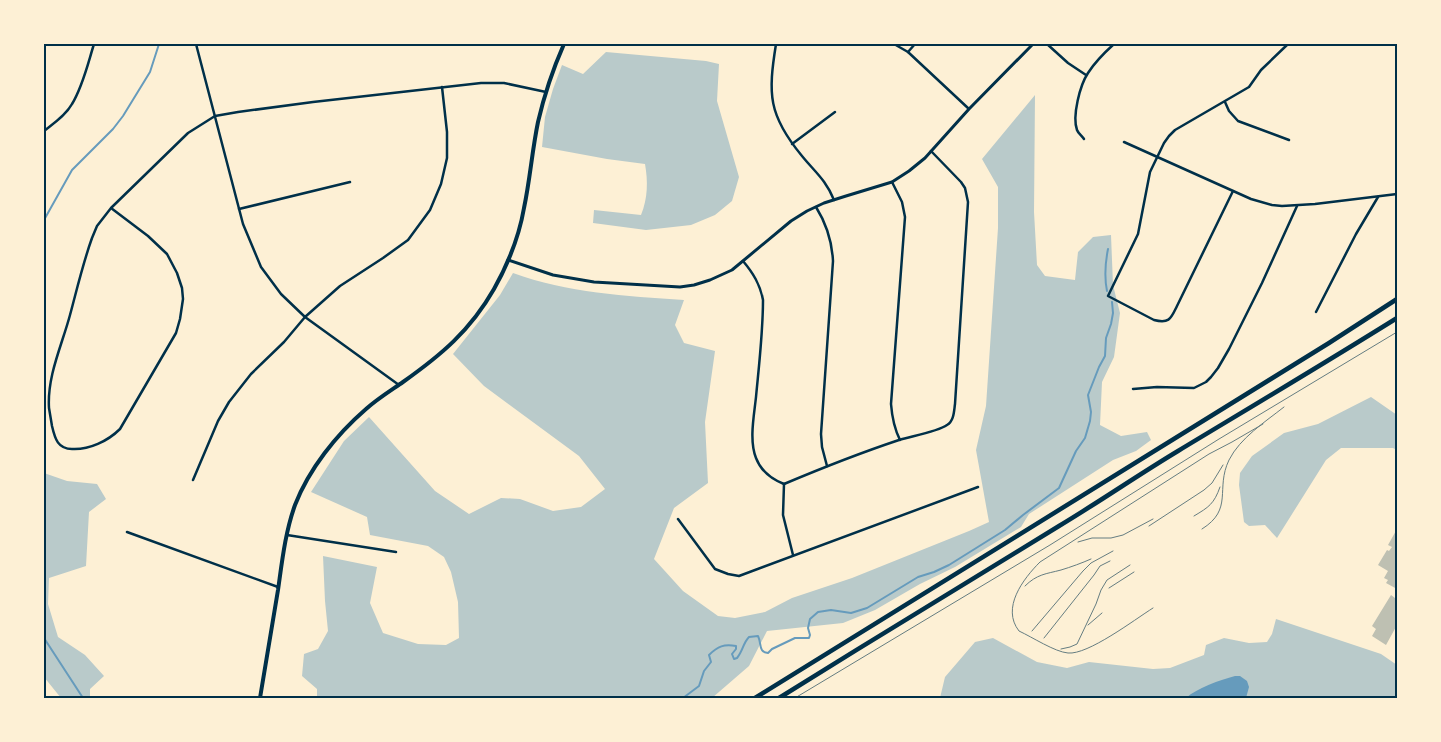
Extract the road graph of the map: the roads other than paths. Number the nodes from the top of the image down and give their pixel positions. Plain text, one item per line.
1 (94, 44) edge
2 (196, 44) edge
3 (564, 44) edge
4 (776, 44) edge
5 (894, 44) edge
6 (915, 44) edge
7 (1032, 44) edge
8 (1047, 44) edge
9 (1114, 44) edge
10 (1288, 44) edge
11 (908, 52) junction
12 (1086, 75) junction
13 (442, 87) junction
14 (546, 92) junction
15 (1225, 102) junction
16 (969, 109) junction
17 (835, 112) dead end
18 (215, 116) junction
19 (44, 131) edge
20 (1084, 139) dead end
21 (1289, 140) dead end
22 (1124, 142) dead end
23 (792, 144) junction
24 (931, 151) junction
25 (1158, 156) junction
26 (350, 182) dead end
27 (892, 182) junction
28 (1234, 191) junction
29 (1397, 194) edge
30 (1378, 196) junction
31 (834, 200) junction
32 (1297, 206) junction
33 (816, 207) junction
34 (111, 208) junction
35 (239, 209) junction
36 (508, 260) junction
37 (743, 261) junction
38 (1397, 299) edge
39 (1316, 312) dead end
40 (305, 317) junction
41 (1397, 318) edge
42 (399, 385) junction
43 (1133, 389) dead end
44 (900, 440) junction
45 (827, 466) junction
46 (193, 480) dead end
47 (784, 484) junction
48 (978, 487) dead end
49 (678, 519) dead end
50 (127, 532) dead end
51 (287, 535) junction
52 (396, 552) dead end
53 (793, 555) junction
54 (278, 587) junction
55 (260, 698) edge
56 (755, 698) edge
57 (779, 698) edge

1 - 19 street
2 - 18 street
3 - 14 main road
4 - 23 street
5 - 11 street
6 - 11 street
7 - 16 street
8 - 12 street
9 - 12 street
10 - 15 street
11 - 16 street
12 - 20 street
13 - 14 street
13 - 18 street
13 - 40 street
14 - 36 main road
15 - 21 street
15 - 25 street
16 - 24 street
17 - 23 street
18 - 34 street
18 - 35 street
22 - 25 street
23 - 31 street
24 - 27 street
24 - 44 street
25 - 28 street
25 - 28 street
26 - 35 street
27 - 31 street
27 - 44 street
28 - 32 street
29 - 30 street
30 - 32 street
30 - 39 street
31 - 33 street
32 - 43 street
33 - 37 street
33 - 45 street
34 - 34 street
35 - 40 street
36 - 37 street
36 - 42 main road
37 - 47 street
38 - 56 main road
40 - 42 street
40 - 46 street
41 - 57 main road
42 - 51 main road
44 - 45 street
45 - 47 street
47 - 53 street
48 - 53 street
49 - 53 street
50 - 54 street
51 - 52 street
51 - 54 main road
54 - 55 main road

